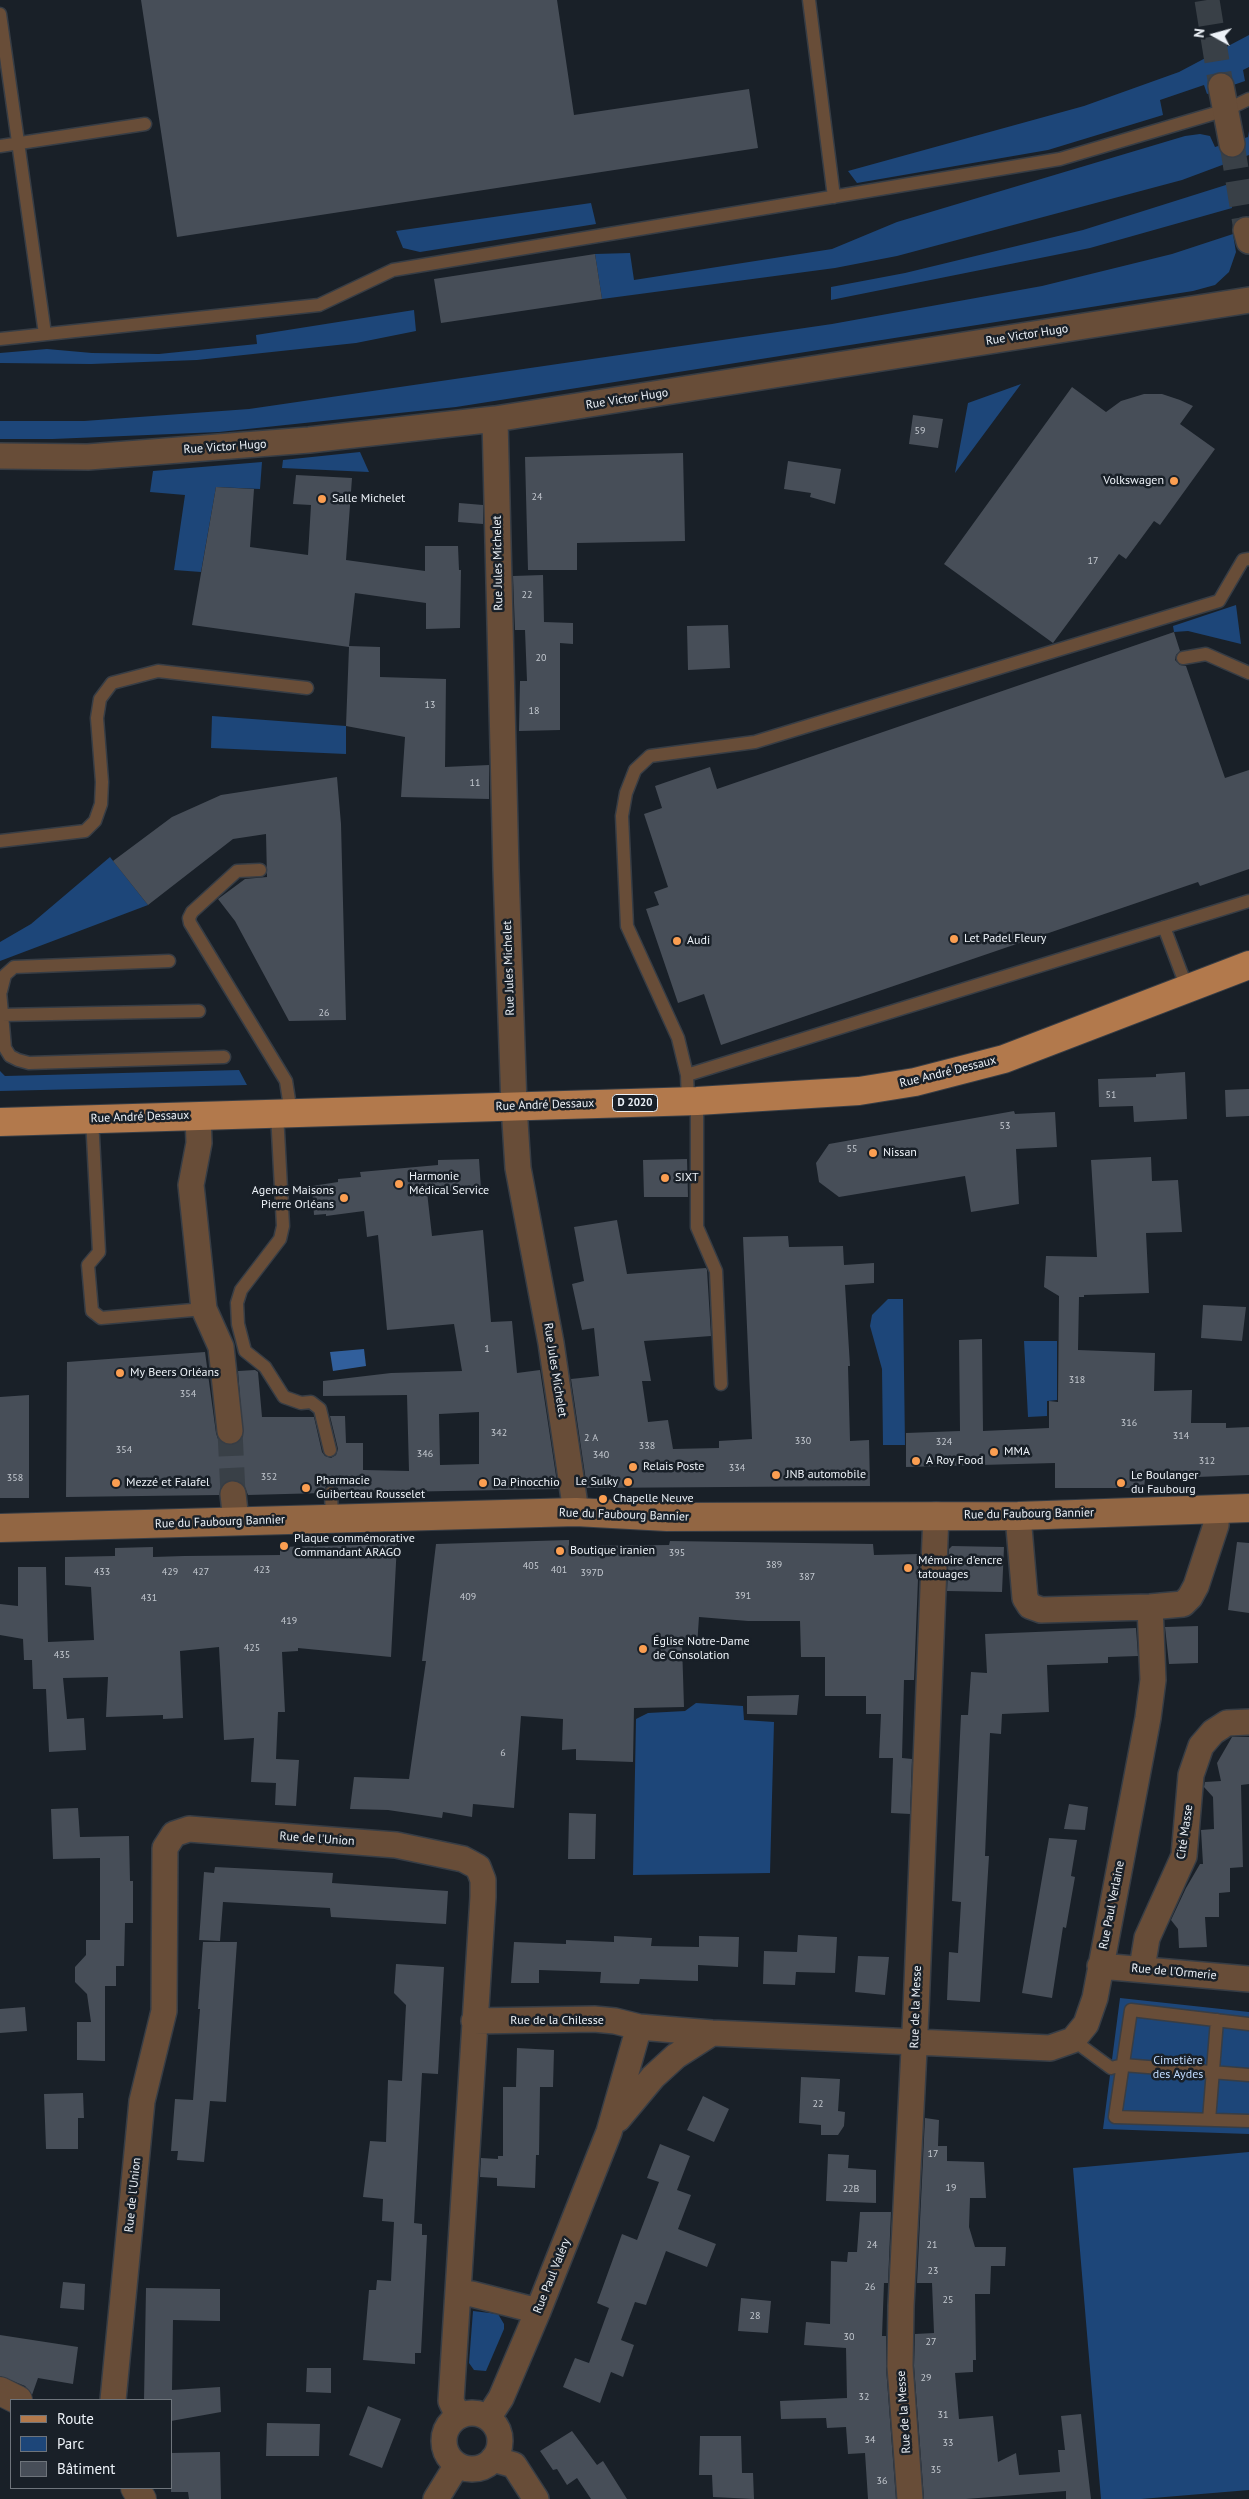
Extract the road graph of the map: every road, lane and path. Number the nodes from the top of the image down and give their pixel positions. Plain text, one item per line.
1 (809, 0) edge
2 (0, 14) edge
3 (1224, 98) junction
4 (1249, 99) edge
5 (145, 124) dead end
6 (18, 144) junction
7 (1232, 144) tunnel mouth
8 (0, 146) edge
9 (834, 197) junction
10 (1249, 300) edge
11 (45, 334) junction
12 (0, 339) edge
13 (495, 420) junction
14 (0, 456) edge
15 (1249, 559) edge
16 (1183, 658) dead end
17 (1249, 673) edge
18 (306, 688) dead end
19 (0, 840) edge
20 (260, 870) dead end
21 (1249, 901) edge
22 (1164, 927) junction
23 (169, 961) dead end
24 (1249, 965) edge
25 (1187, 988) junction
26 (1, 991) edge
27 (199, 1011) dead end
28 (2, 1015) junction
29 (224, 1058) dead end
30 (691, 1092) junction
31 (514, 1106) junction
32 (284, 1113) junction
33 (198, 1116) junction
34 (92, 1118) junction
35 (0, 1122) edge
36 (204, 1309) junction
37 (721, 1384) dead end
38 (230, 1431) tunnel mouth
39 (330, 1450) dead end
40 (233, 1494) tunnel mouth
41 (1249, 1508) edge
42 (1217, 1509) junction
43 (576, 1512) junction
44 (936, 1515) junction
45 (1018, 1516) junction
46 (236, 1521) junction
47 (0, 1528) edge
48 (1150, 1607) junction
49 (1249, 1722) edge
50 (1100, 1966) junction
51 (1142, 1968) junction
52 (1249, 1979) edge
53 (1217, 2020) junction
54 (474, 2022) junction
55 (1249, 2024) edge
56 (639, 2028) junction
57 (712, 2033) junction
58 (1073, 2040) junction
59 (914, 2043) junction
60 (1122, 2065) junction
61 (1213, 2072) junction
62 (1249, 2075) edge
63 (1209, 2120) junction
64 (1249, 2121) edge
65 (609, 2132) junction
66 (458, 2294) junction
67 (538, 2311) junction
68 (0, 2391) edge
69 (16, 2399) edge
70 (113, 2399) edge
71 (458, 2416) junction
72 (488, 2418) junction
73 (493, 2458) junction
74 (457, 2465) junction
75 (436, 2499) edge
76 (536, 2499) edge
77 (910, 2499) edge

1 - 9 lane
2 - 6 lane
3 - 4 lane
3 - 7 street
3 - 9 lane
5 - 6 lane
6 - 8 lane
6 - 11 lane
9 - 11 lane
10 - 13 street, Rue Victor Hugo
11 - 12 lane
13 - 14 street, Rue Victor Hugo
13 - 31 street, Rue Jules Michelet
15 - 30 lane
16 - 17 lane
18 - 19 lane
20 - 32 lane
21 - 22 lane
22 - 25 lane
22 - 30 lane
23 - 26 lane
24 - 25 main road, Rue André Dessaux / D 2020
25 - 30 main road, Rue André Dessaux / D 2020
26 - 28 lane
27 - 28 lane
28 - 29 lane
30 - 31 main road, Rue André Dessaux / D 2020
30 - 37 lane
31 - 32 main road, Rue André Dessaux / D 2020
31 - 43 street, Rue Jules Michelet
32 - 33 main road, Rue André Dessaux / D 2020
32 - 39 lane
33 - 34 main road, Rue André Dessaux / D 2020
33 - 36 street
34 - 35 main road, Rue André Dessaux / D 2020
34 - 36 lane
36 - 38 street
40 - 46 street
41 - 42 main road, Rue du Faubourg Bannier
42 - 45 main road, Rue du Faubourg Bannier
42 - 48 street
43 - 44 main road, Rue du Faubourg Bannier
43 - 46 main road, Rue du Faubourg Bannier
44 - 45 main road, Rue du Faubourg Bannier
44 - 59 street, Rue de la Messe
45 - 48 street
46 - 47 main road, Rue du Faubourg Bannier
48 - 50 street, Rue Paul Verlaine
49 - 51 street, Cité Masse
50 - 51 street, Rue de l'Ormerie
50 - 58 street, Rue Paul Verlaine
51 - 52 street, Rue de l'Ormerie
53 - 55 lane
53 - 60 lane
53 - 61 lane
54 - 56 street, Rue de la Chilesse
54 - 66 street, Rue de l'Union
54 - 70 street, Rue de l'Union
56 - 57 street
56 - 65 street, Rue Paul Valéry
57 - 59 street
57 - 65 street, Rue Paul Valéry
58 - 59 street
58 - 60 lane
59 - 77 street, Rue de la Messe
60 - 61 lane
60 - 63 lane
61 - 62 lane
61 - 63 lane
63 - 64 lane
65 - 67 street, Rue Paul Valéry
66 - 67 street
66 - 71 street, Rue de l'Union
67 - 72 street, Rue Paul Valéry
68 - 69 street
71 - 72 street
71 - 74 street
72 - 73 street
73 - 74 street
73 - 76 street
74 - 75 street

